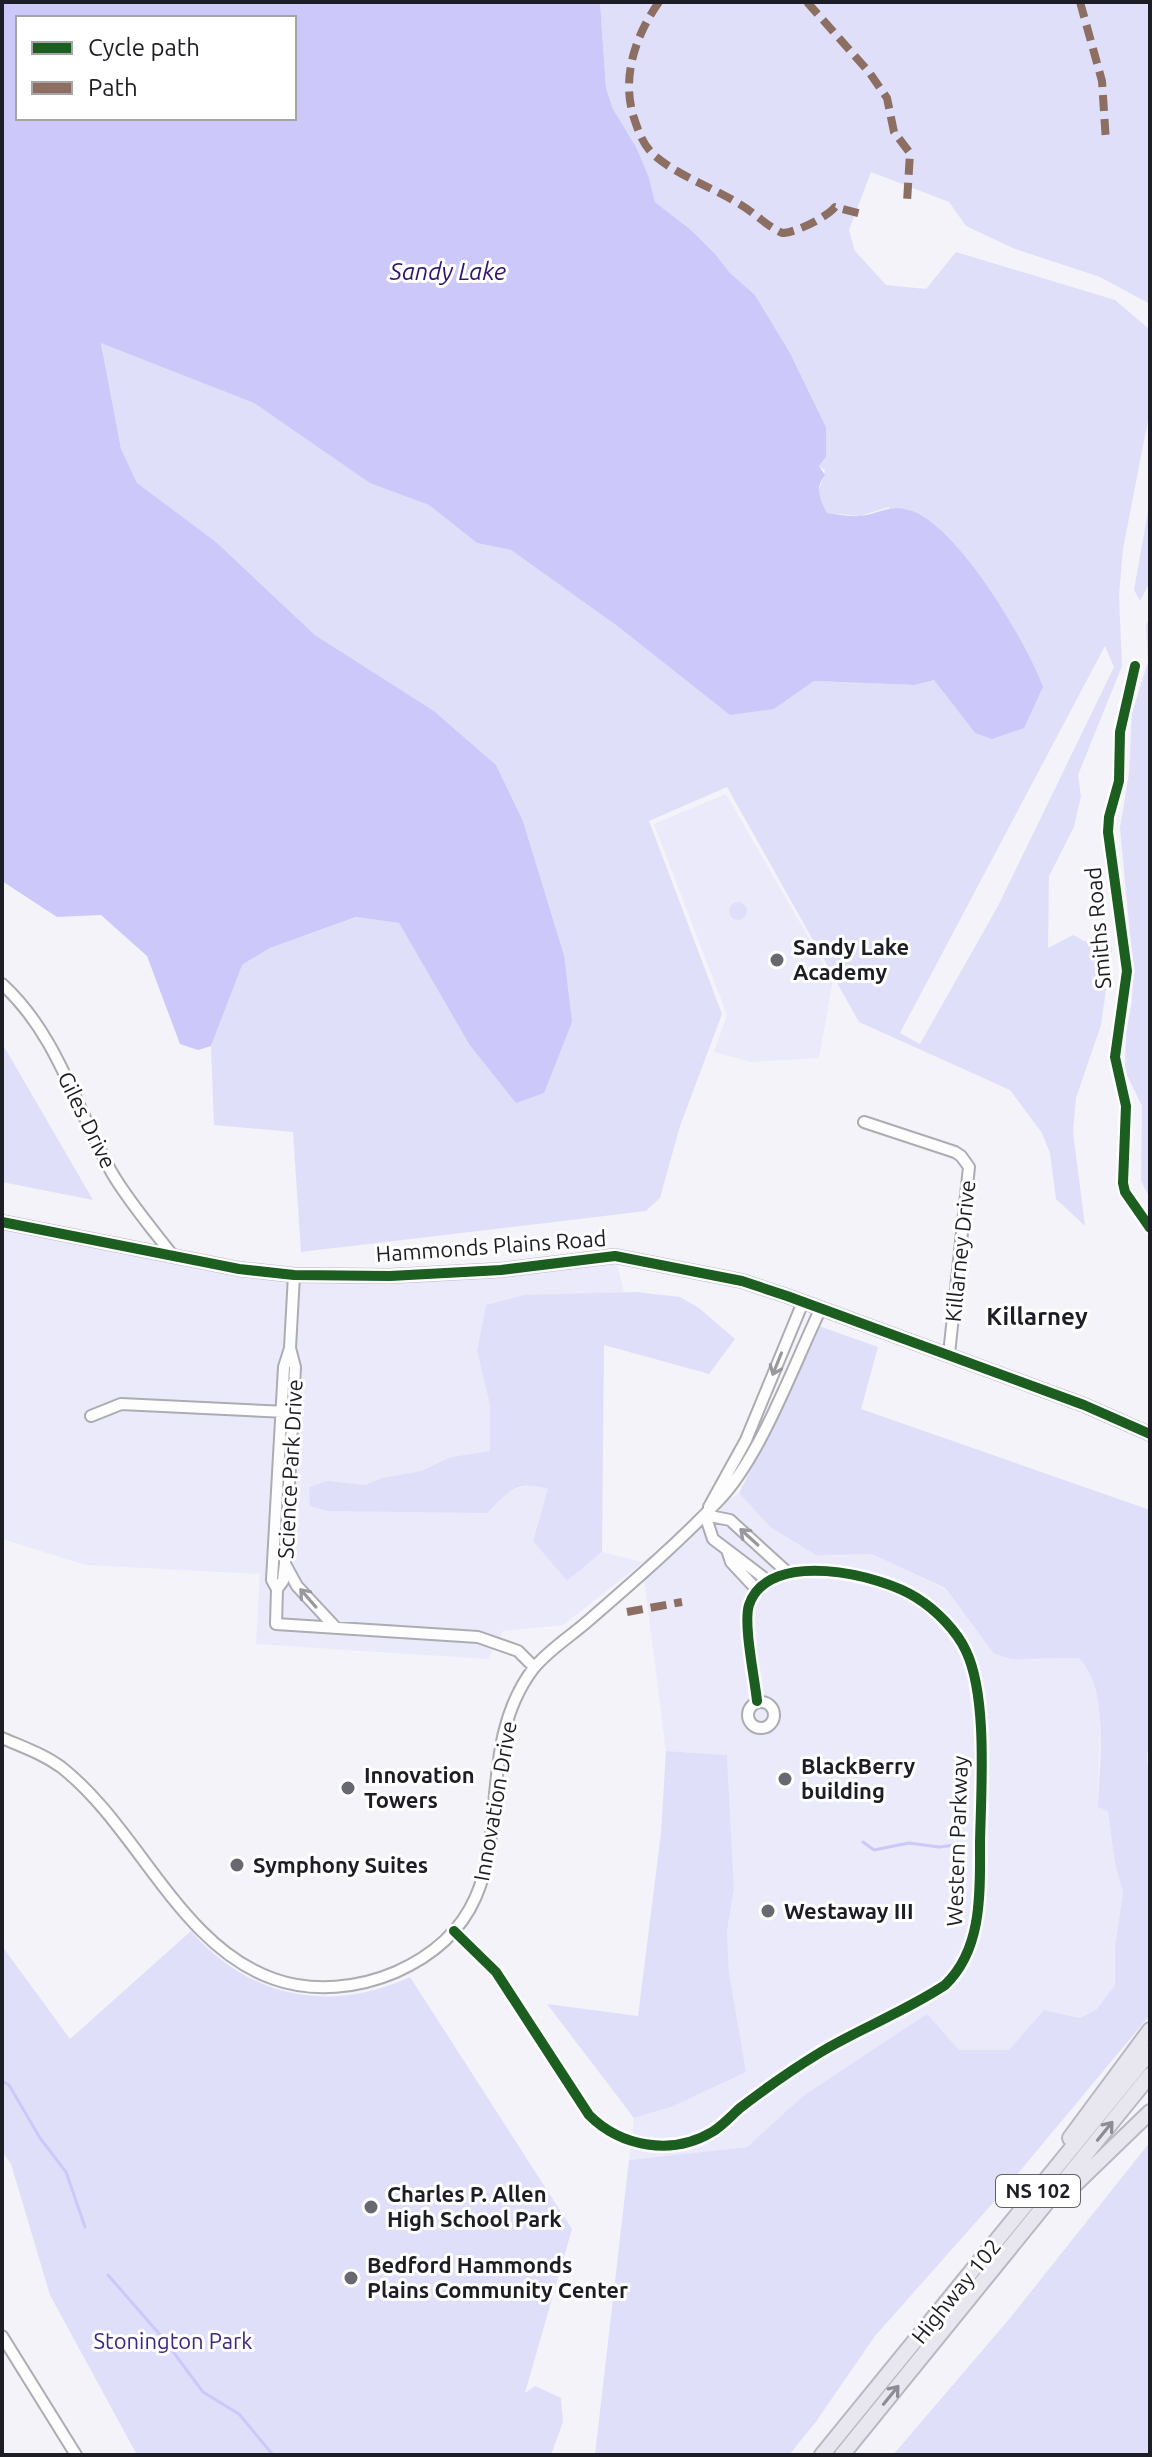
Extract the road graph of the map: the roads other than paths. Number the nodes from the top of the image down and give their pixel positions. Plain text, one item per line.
1 (1135, 666) dead end
2 (2, 984) edge
3 (864, 1122) dead end
4 (2, 1222) edge
5 (1150, 1228) edge
6 (174, 1257) junction
7 (294, 1275) junction
8 (803, 1302) junction
9 (821, 1308) junction
10 (949, 1354) junction
11 (287, 1412) junction
12 (91, 1416) dead end
13 (1150, 1434) edge
14 (705, 1515) junction
15 (728, 1553) junction
16 (285, 1563) junction
17 (787, 1572) junction
18 (767, 1580) junction
19 (277, 1589) junction
20 (758, 1591) junction
21 (336, 1628) junction
22 (534, 1667) junction
23 (757, 1701) dead end
24 (2, 1738) edge
25 (454, 1931) junction
26 (1150, 2030) edge
27 (1150, 2052) edge
28 (1150, 2075) edge
29 (1150, 2112) edge
30 (1021, 2236) junction
31 (925, 2329) junction
32 (2, 2336) edge
33 (76, 2455) edge
34 (822, 2455) edge
35 (842, 2455) edge

1 - 5 street, Smiths Road
2 - 6 street, Giles Drive
3 - 10 street, Killarney Drive
4 - 6 main road, Hammonds Plains Road
6 - 7 main road, Hammonds Plains Road
7 - 8 main road, Hammonds Plains Road
7 - 11 street, Science Park Drive
8 - 9 main road, Hammonds Plains Road
8 -> 14 street, Innovation Drive
9 - 10 main road, Hammonds Plains Road
9 - 14 street, Innovation Drive
10 - 13 main road, Hammonds Plains Road
11 - 12 street
11 - 16 street, Science Park Drive
11 - 19 street, Science Park Drive
14 - 15 street
17 -> 14 street
14 - 22 street, Innovation Drive
15 - 18 street
15 - 20 street
16 - 19 street, Science Park Drive
21 -> 16 street
17 - 18 street, Western Parkway
17 - 25 street, Western Parkway
18 - 20 street, Western Parkway
19 - 21 street, Science Park Drive
20 - 23 street, Western Parkway
21 - 22 street
22 - 25 street, Innovation Drive
24 - 25 street, Innovation Drive
26 - 31 highway
27 - 31 highway, Highway 102 / NS 102
30 -> 28 highway, Highway 102 / NS 102
29 - 30 highway
35 -> 30 highway, Highway 102 / NS 102
31 - 34 highway, Highway 102 / NS 102
32 - 33 street

